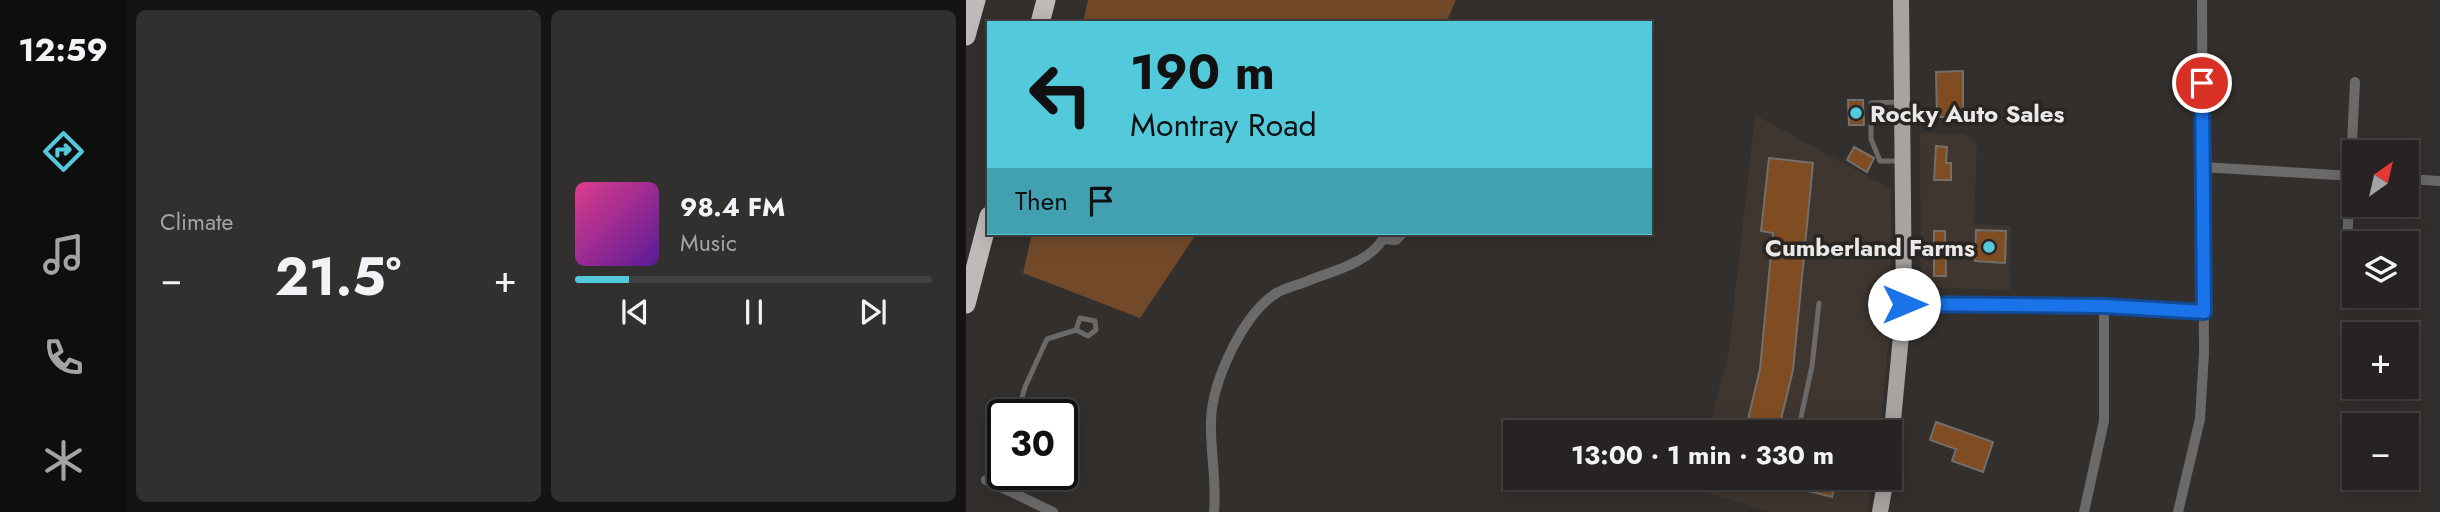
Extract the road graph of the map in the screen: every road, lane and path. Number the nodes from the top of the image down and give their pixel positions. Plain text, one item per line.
1 (976, 0) edge
2 (1046, 0) edge
3 (1901, 0) edge
4 (2202, 0) edge
5 (1041, 21) edge
6 (966, 36) edge
7 (2355, 82) dead end
8 (1902, 102) junction
9 (2353, 140) edge
10 (1902, 161) junction
11 (2202, 166) junction
12 (2342, 175) edge
13 (2419, 180) edge
14 (2440, 181) edge
15 (987, 224) edge
16 (1401, 235) edge
17 (1381, 236) edge
18 (1819, 303) dead end
19 (966, 304) edge
20 (1904, 304) junction
21 (2104, 306) junction
22 (2204, 312) junction
23 (1076, 330) dead end
24 (1022, 399) edge
25 (1800, 420) edge
26 (1893, 420) edge
27 (1008, 490) edge
28 (1884, 490) edge
29 (1053, 512) edge
30 (1214, 512) edge
31 (1880, 512) edge
32 (2084, 512) edge
33 (2178, 512) edge

1 - 6 highway
2 - 5 highway
3 - 8 main road
4 - 11 street
7 - 9 street
8 - 10 main road
8 - 10 lane
10 - 20 main road
11 - 12 street
11 - 22 street
13 - 14 street
15 - 19 highway
16 - 17 street
17 - 30 street
18 - 25 lane
20 - 21 street
20 - 26 main road
21 - 22 street
21 - 32 street
22 - 33 street
23 - 24 lane
27 - 29 street
28 - 31 main road

